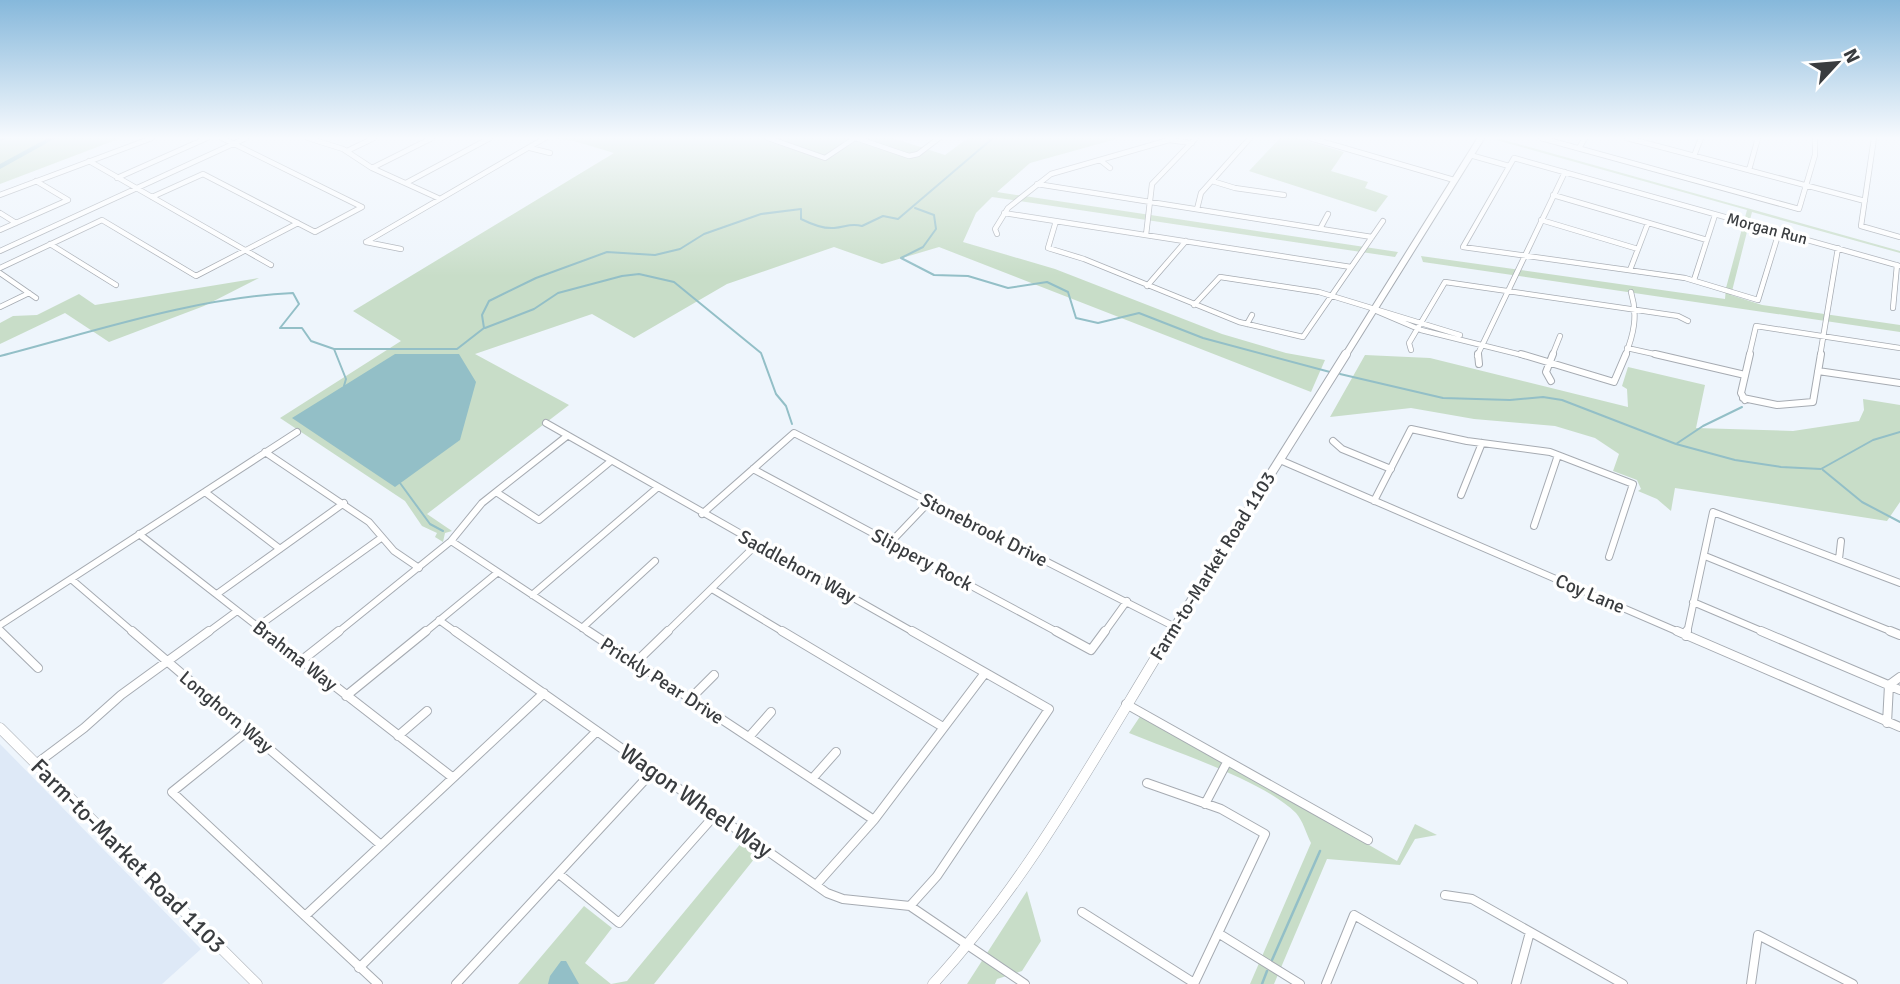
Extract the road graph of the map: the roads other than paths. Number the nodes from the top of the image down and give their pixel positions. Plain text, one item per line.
1 (28, 184) edge
2 (41, 184) edge
3 (129, 184) edge
4 (142, 184) edge
5 (181, 184) edge
6 (222, 184) edge
7 (314, 184) edge
8 (408, 184) edge
9 (464, 184) edge
10 (1037, 184) joint
11 (1152, 184) edge
12 (1209, 184) edge
13 (1227, 184) edge
14 (1452, 184) edge
15 (1499, 184) edge
16 (1559, 184) edge
17 (1607, 184) edge
18 (1708, 184) edge
19 (1799, 184) edge
20 (1867, 184) edge
21 (1807, 186) junction
22 (135, 187) junction
23 (0, 195) edge
24 (1284, 195) dead end
25 (1553, 195) junction
26 (152, 197) junction
27 (438, 198) junction
28 (1865, 201) junction
29 (1149, 202) junction
30 (1197, 209) junction
31 (0, 213) edge
32 (1004, 213) junction
33 (1328, 214) dead end
34 (1715, 215) junction
35 (1383, 220) dead end
36 (1541, 220) junction
37 (1056, 221) junction
38 (16, 223) junction
39 (298, 223) junction
40 (1648, 223) junction
41 (1321, 227) junction
42 (0, 230) edge
43 (1779, 232) junction
44 (997, 234) dead end
45 (1146, 235) junction
46 (1373, 237) junction
47 (1900, 237) edge
48 (1707, 240) junction
49 (1185, 241) junction
50 (50, 244) junction
51 (1838, 248) junction
52 (0, 249) edge
53 (246, 249) junction
54 (401, 249) dead end
55 (1638, 249) junction
56 (1524, 256) junction
57 (271, 265) dead end
58 (1899, 266) edge
59 (1351, 267) junction
60 (1630, 270) junction
61 (0, 271) edge
62 (1694, 280) junction
63 (116, 285) dead end
64 (1147, 286) junction
65 (1506, 291) junction
66 (1631, 292) dead end
67 (29, 293) junction
68 (1897, 294) edge
69 (1332, 296) junction
70 (36, 298) dead end
71 (1194, 305) junction
72 (0, 307) edge
73 (1894, 308) dead end
74 (1374, 310) junction
75 (1636, 310) junction
76 (1252, 315) dead end
77 (1688, 321) dead end
78 (1247, 324) junction
79 (1419, 326) junction
80 (1560, 336) dead end
81 (1824, 337) junction
82 (1482, 343) junction
83 (1627, 348) junction
84 (1900, 348) edge
85 (1411, 350) dead end
86 (1548, 363) junction
87 (1479, 364) dead end
88 (1818, 371) junction
89 (1745, 375) junction
90 (1551, 381) dead end
91 (1900, 383) edge
92 (546, 423) dead end
93 (297, 432) dead end
94 (567, 436) junction
95 (1333, 441) dead end
96 (1482, 443) junction
97 (265, 452) junction
98 (1558, 455) junction
99 (1280, 460) junction
100 (611, 461) junction
101 (753, 469) junction
102 (1391, 469) junction
103 (657, 488) junction
104 (205, 492) junction
105 (496, 492) junction
106 (1461, 495) dead end
107 (1374, 501) junction
108 (929, 502) junction
109 (344, 503) junction
110 (702, 514) junction
111 (1534, 526) dead end
112 (139, 534) junction
113 (381, 537) junction
114 (451, 541) junction
115 (1842, 541) dead end
116 (890, 543) junction
117 (757, 544) junction
118 (281, 549) junction
119 (1705, 556) junction
120 (1609, 557) dead end
121 (1839, 559) junction
122 (655, 561) dead end
123 (419, 568) junction
124 (498, 573) junction
125 (71, 579) junction
126 (1900, 583) edge
127 (712, 589) junction
128 (217, 594) junction
129 (532, 595) junction
130 (1127, 601) junction
131 (1693, 602) junction
132 (237, 611) junction
133 (439, 620) junction
134 (0, 625) edge
135 (1175, 626) junction
136 (257, 627) junction
137 (582, 628) junction
138 (0, 631) edge
139 (1900, 635) edge
140 (1686, 636) junction
141 (302, 661) junction
142 (167, 662) junction
143 (635, 663) junction
144 (38, 668) dead end
145 (985, 673) junction
146 (714, 675) dead end
147 (1900, 677) edge
148 (1889, 685) junction
149 (1900, 690) edge
150 (544, 692) junction
151 (346, 696) junction
152 (690, 699) junction
153 (1126, 704) junction
154 (427, 710) dead end
155 (771, 712) dead end
156 (1887, 723) junction
157 (943, 727) junction
158 (1900, 727) edge
159 (0, 728) edge
160 (249, 730) junction
161 (597, 731) junction
162 (398, 736) junction
163 (748, 737) junction
164 (836, 752) dead end
165 (36, 764) junction
166 (1225, 766) dead end
167 (653, 771) junction
168 (452, 777) junction
169 (813, 779) junction
170 (1147, 783) dead end
171 (1205, 804) junction
172 (715, 815) junction
173 (874, 820) junction
174 (1368, 839) dead end
175 (381, 845) junction
176 (559, 874) junction
177 (816, 885) junction
178 (1445, 895) dead end
179 (910, 906) junction
180 (1082, 912) dead end
181 (305, 916) junction
182 (1530, 932) junction
183 (1218, 933) junction
184 (968, 946) junction
185 (359, 968) junction
186 (257, 984) edge
187 (378, 984) edge
188 (456, 984) edge
189 (933, 984) edge
190 (1025, 984) edge
191 (1194, 984) edge
192 (1300, 984) edge
193 (1326, 984) edge
194 (1473, 984) edge
195 (1516, 984) edge
196 (1623, 984) edge
197 (1751, 984) edge
198 (1853, 984) edge

1 - 23 street
2 - 38 street
3 - 22 street
4 - 22 street
5 - 26 street
6 - 39 street
7 - 39 street
8 - 27 street
9 - 27 street
10 - 29 street
10 - 32 street
11 - 29 street
12 - 30 street
13 - 24 street
14 - 74 main road, Farm-to-Market Road 1103
15 - 56 street
16 - 25 street
17 - 34 street, Morgan Run
18 - 21 street
19 - 21 street
20 - 28 street
21 - 28 street
22 - 26 street
22 - 52 street
25 - 36 street
25 - 40 street
26 - 53 street
27 - 54 street
28 - 47 street
29 - 30 street
29 - 45 street
30 - 41 street
31 - 38 street
32 - 37 street
32 - 44 street
33 - 41 street
34 - 43 street, Morgan Run
34 - 48 street
35 - 46 street
36 - 55 street
36 - 56 street
37 - 45 street
37 - 64 street
38 - 42 street
39 - 53 street
40 - 48 street
40 - 55 street
41 - 46 street
43 - 51 street, Morgan Run
43 - 62 street
45 - 49 street
46 - 59 street
48 - 62 street
49 - 59 street
49 - 64 street
50 - 53 street
50 - 61 street
50 - 63 street
51 - 58 street, Morgan Run
51 - 81 street
53 - 57 street
55 - 60 street
56 - 60 street
56 - 65 street
58 - 68 street
59 - 69 street
60 - 62 street
61 - 67 street
64 - 71 street
65 - 75 street
65 - 79 street
65 - 82 street
66 - 75 street
67 - 70 street
67 - 72 street
68 - 73 street
69 - 71 street
69 - 74 street
69 - 78 street
71 - 78 street
74 - 79 street
74 - 99 main road, Farm-to-Market Road 1103
75 - 77 street
75 - 83 street
76 - 78 street
79 - 82 street
79 - 85 street
80 - 86 street
81 - 84 street
81 - 88 street
81 - 89 street
82 - 86 street
82 - 87 street
83 - 86 street
83 - 89 street
86 - 90 street
88 - 89 street
88 - 91 street
92 - 94 street, Saddlehorn Way
93 - 97 street
94 - 100 street, Saddlehorn Way
94 - 105 street
95 - 102 street
96 - 98 street
96 - 102 street
96 - 106 street
97 - 104 street
97 - 109 street
98 - 111 street
98 - 120 street
99 - 107 street, Coy Lane
99 - 135 main road, Farm-to-Market Road 1103
100 - 103 street, Saddlehorn Way
100 - 105 street
101 - 108 street, Stonebrook Drive
101 - 110 street
101 - 116 street, Slippery Rock
102 - 107 street
103 - 110 street, Saddlehorn Way
103 - 129 street
104 - 112 street
104 - 118 street
105 - 114 street
107 - 140 street, Coy Lane
108 - 116 street
108 - 130 street, Stonebrook Drive
109 - 113 street
109 - 118 street
110 - 117 street, Saddlehorn Way
112 - 125 street
112 - 128 street, Brahma Way
113 - 123 street
113 - 136 street
114 - 123 street
114 - 124 street, Prickly Pear Drive
115 - 121 street
116 - 130 street, Slippery Rock
117 - 127 street
117 - 145 street, Saddlehorn Way
118 - 128 street
119 - 121 street
119 - 131 street
119 - 139 street
121 - 126 street
122 - 137 street
123 - 141 street
124 - 129 street, Prickly Pear Drive
124 - 133 street
125 - 134 street
125 - 142 street, Longhorn Way
127 - 143 street
127 - 157 street
128 - 132 street, Brahma Way
129 - 137 street, Prickly Pear Drive
130 - 135 street, Stonebrook Drive
131 - 140 street
131 - 148 street
132 - 136 street, Brahma Way
132 - 142 street
133 - 150 street, Wagon Wheel Way
133 - 151 street
135 - 153 main road, Farm-to-Market Road 1103
136 - 141 street, Brahma Way
137 - 143 street, Prickly Pear Drive
138 - 144 street
140 - 156 street, Coy Lane
141 - 151 street, Brahma Way
142 - 160 street, Longhorn Way
142 - 165 street
143 - 152 street, Prickly Pear Drive
145 - 157 street
145 - 179 street, Saddlehorn Way
146 - 152 street
147 - 148 street
148 - 149 street
148 - 156 street
150 - 161 street, Wagon Wheel Way
150 - 168 street
151 - 162 street, Brahma Way
152 - 163 street, Prickly Pear Drive
153 - 174 street
153 - 184 main road, Farm-to-Market Road 1103
154 - 162 street
155 - 163 street
156 - 158 street, Coy Lane
157 - 173 street
159 - 165 main road, Farm-to-Market Road 1103
160 - 175 street, Longhorn Way
160 - 181 street
161 - 167 street, Wagon Wheel Way
161 - 185 street
162 - 168 street, Brahma Way
163 - 169 street, Prickly Pear Drive
164 - 169 street
165 - 186 main road, Farm-to-Market Road 1103
166 - 171 street
167 - 172 street, Wagon Wheel Way
167 - 176 street
168 - 175 street
169 - 173 street, Prickly Pear Drive
170 - 171 street
171 - 183 street
172 - 176 street
172 - 177 street, Wagon Wheel Way
173 - 177 street
175 - 181 street
176 - 188 street
177 - 179 street, Wagon Wheel Way
178 - 182 street
179 - 184 street, Wagon Wheel Way
180 - 191 street
181 - 185 street
182 - 195 street
182 - 196 street
183 - 191 street
183 - 192 street
184 - 189 main road, Farm-to-Market Road 1103
184 - 190 street, Wagon Wheel Way
185 - 187 street
193 - 194 street
197 - 198 street

